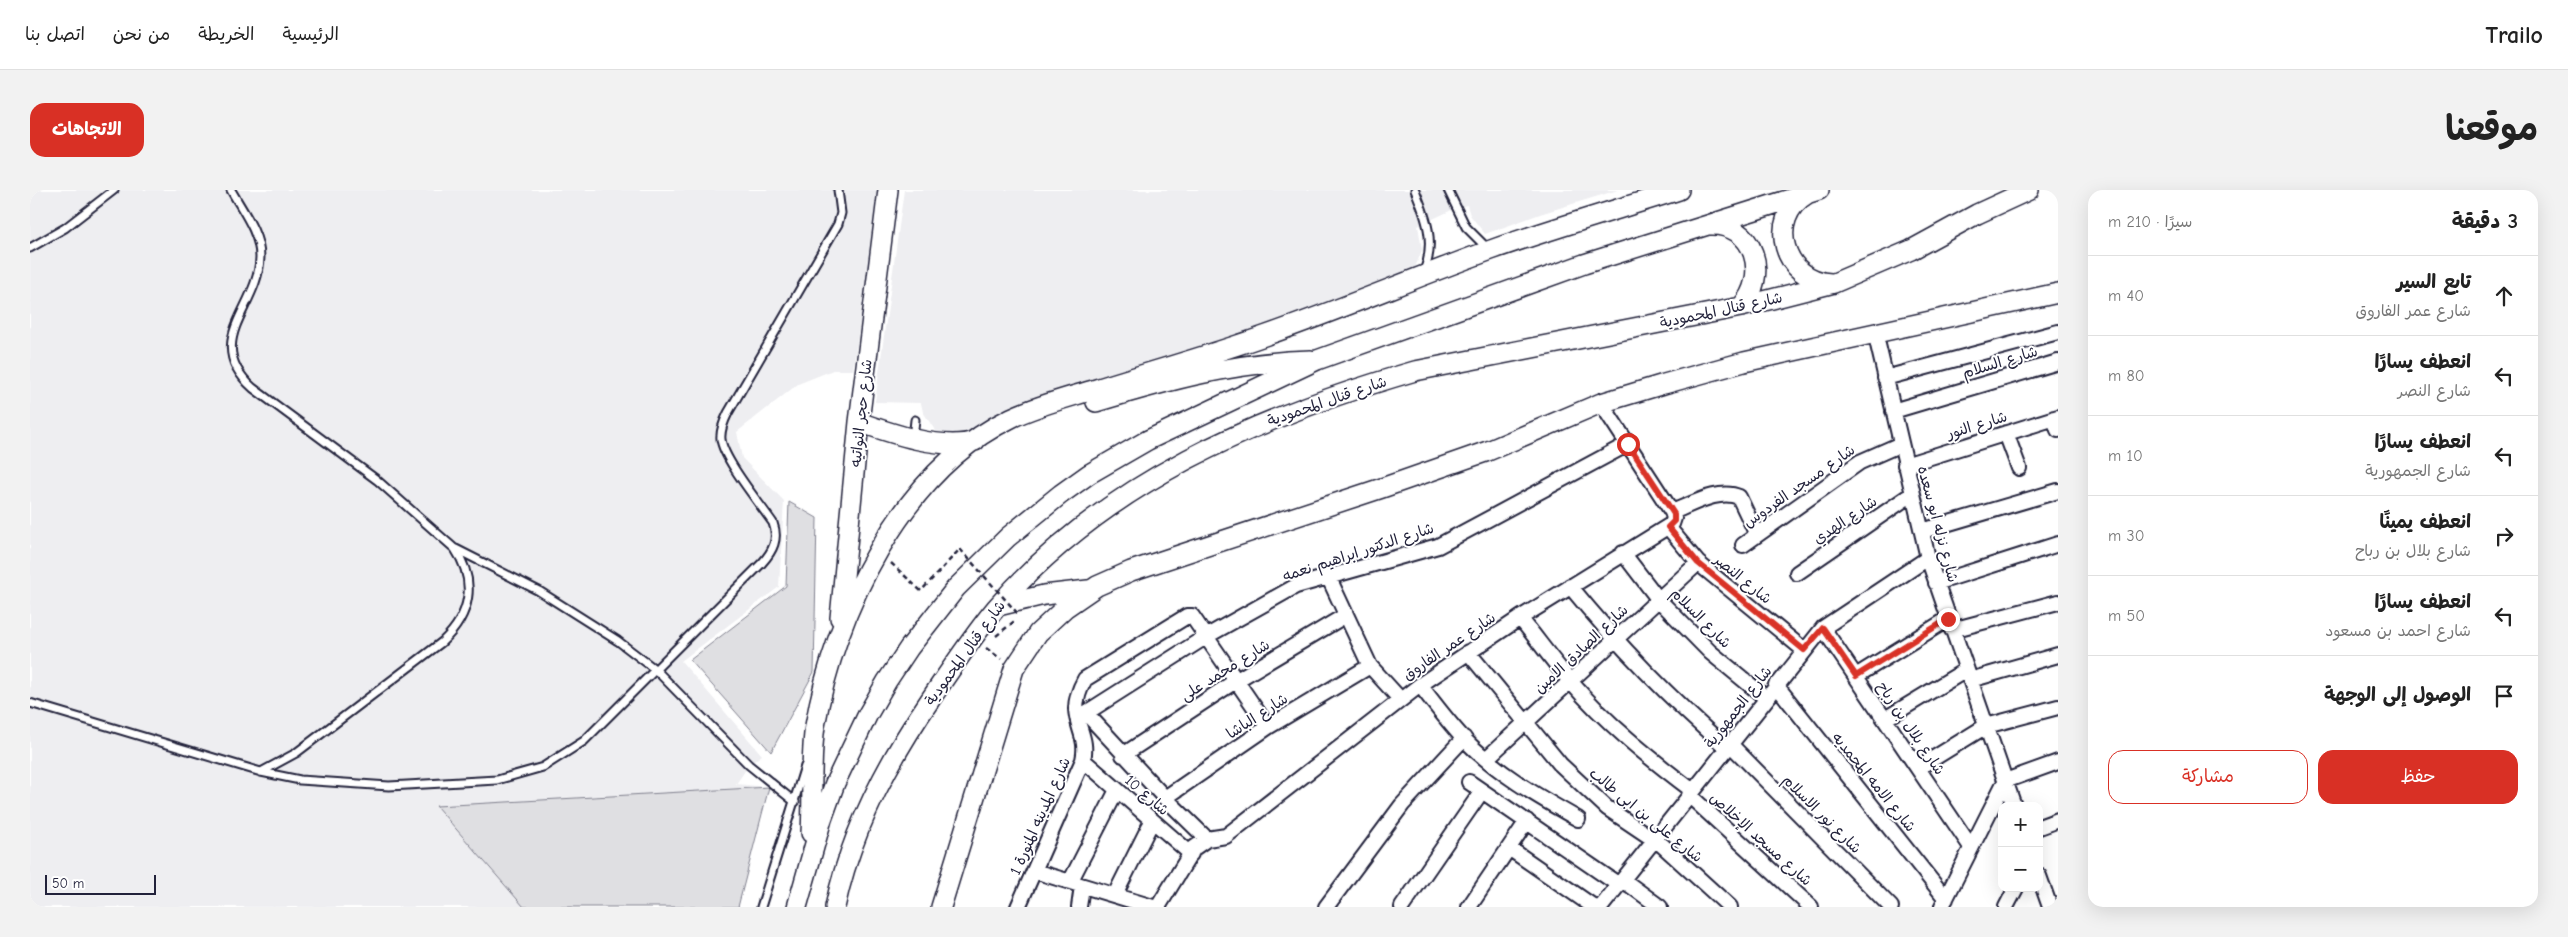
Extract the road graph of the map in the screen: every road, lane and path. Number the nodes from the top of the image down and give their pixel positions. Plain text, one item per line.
1 (114, 190) edge
2 (231, 190) edge
3 (838, 190) edge
4 (888, 190) edge
5 (1415, 190) edge
6 (1448, 190) edge
7 (1679, 190) edge
8 (2029, 190) edge
9 (1815, 191) edge
10 (1702, 225) junction
11 (30, 248) edge
12 (1490, 250) junction
13 (1422, 278) junction
14 (1834, 283) junction
15 (2058, 293) edge
16 (1741, 307) junction
17 (1875, 332) junction
18 (2058, 332) edge
19 (1317, 360) junction
20 (2058, 362) edge
21 (1885, 378) junction
22 (1602, 403) junction
23 (1893, 411) junction
24 (859, 422) junction
25 (2057, 422) edge
26 (2006, 433) junction
27 (969, 442) junction
28 (1628, 444) junction
29 (1901, 444) junction
30 (1905, 465) junction
31 (2019, 468) dead end
32 (2058, 491) edge
33 (1912, 494) junction
34 (1672, 512) junction
35 (1668, 527) junction
36 (1922, 531) junction
37 (1757, 534) junction
38 (2058, 544) edge
39 (1743, 545) dead end
40 (455, 549) junction
41 (879, 551) junction
42 (1622, 553) junction
43 (1928, 558) junction
44 (1698, 563) junction
45 (1796, 573) dead end
46 (1328, 576) junction
47 (1936, 582) junction
48 (1570, 586) junction
49 (1092, 590) junction
50 (1659, 600) junction
51 (2058, 602) edge
52 (998, 606) junction
53 (1346, 615) junction
54 (1520, 618) junction
55 (1950, 625) junction
56 (1823, 628) junction
57 (1207, 636) junction
58 (838, 637) junction
59 (1614, 640) junction
60 (1804, 650) junction
61 (1468, 652) junction
62 (2058, 655) edge
63 (1370, 666) junction
64 (1014, 669) junction
65 (656, 670) junction
66 (1968, 675) junction
67 (1856, 676) junction
68 (1237, 680) junction
69 (1570, 681) junction
70 (1420, 685) junction
71 (1776, 686) junction
72 (1766, 698) junction
73 (1400, 699) junction
74 (30, 703) edge
75 (2058, 706) edge
76 (1082, 716) junction
77 (1885, 719) junction
78 (1526, 723) junction
79 (1986, 726) junction
80 (815, 727) junction
81 (1268, 727) junction
82 (1464, 738) junction
83 (1728, 746) junction
84 (1123, 755) junction
85 (1486, 759) junction
86 (1083, 760) junction
87 (2058, 762) edge
88 (1918, 768) junction
89 (261, 772) junction
90 (2005, 781) junction
91 (1469, 782) dead end
92 (1117, 790) junction
93 (1482, 791) junction
94 (1691, 793) junction
95 (1165, 798) junction
96 (795, 802) junction
97 (2013, 802) edge
98 (1578, 819) dead end
99 (2058, 820) edge
100 (1152, 821) junction
101 (1527, 821) junction
102 (2043, 826) edge
103 (1207, 839) junction
104 (1654, 840) junction
105 (1971, 847) junction
106 (1508, 848) junction
107 (1190, 854) junction
108 (811, 855) junction
109 (1034, 871) junction
110 (1621, 882) junction
111 (1076, 884) junction
112 (2043, 887) edge
113 (2014, 892) edge
114 (1115, 895) junction
115 (1944, 903) edge
116 (1145, 906) edge
117 (1471, 906) edge
118 (1602, 906) edge
119 (761, 907) edge
120 (797, 907) edge
121 (835, 907) edge
122 (940, 907) edge
123 (1018, 907) edge
124 (1079, 907) edge
125 (1158, 907) edge
126 (1326, 907) edge
127 (1402, 907) edge
128 (1660, 907) edge
129 (1730, 907) edge
130 (1812, 907) edge
131 (1891, 907) edge
132 (2006, 907) edge
133 (2050, 907) edge

1 - 11 lane
2 - 40 lane
3 - 65 lane
4 - 24 main road, شارع حجر النواتيه
5 - 13 lane
6 - 12 lane
7 - 12 main road
8 - 14 main road, شارع قنال المحمودية
9 - 10 main road
9 - 14 main road
10 - 16 main road
10 - 19 main road
12 - 13 main road
13 - 27 main road
14 - 16 main road, شارع قنال المحمودية
15 - 17 main road
16 - 52 main road, شارع قنال المحمودية
17 - 21 street, شارع نزله ابو سعده
17 - 22 main road
18 - 21 street
19 - 27 main road
19 - 108 main road
20 - 23 street, شارع السلام
21 - 23 street, شارع نزله ابو سعده
22 - 28 street
22 - 49 main road
23 - 29 street, شارع نزله ابو سعده
24 - 27 main road
24 - 58 main road, شارع حجر النواتيه
25 - 26 street, شارع النور
26 - 30 street, شارع النور
26 - 31 street
27 - 41 main road
28 - 34 street
28 - 46 street, شارع الدكتور ابراهيم نعمه
29 - 30 street, شارع نزله ابو سعده
29 - 37 street, شارع مسجد الفردوس
30 - 33 street, شارع نزله ابو سعده
32 - 36 street
33 - 36 street, شارع نزله ابو سعده
33 - 45 street, شارع الهدي
34 - 35 street
34 - 37 street
35 - 42 street, شارع عمر الفاروق
35 - 44 street, شارع النصر
36 - 43 street, شارع نزله ابو سعده
37 - 39 street, شارع مسجد الفردوس
38 - 47 street
40 - 65 lane
40 - 89 lane
41 - 58 main road
41 - 64 path, bridge
42 - 48 street, شارع عمر الفاروق
42 - 50 street, شارع السلام
43 - 47 street, شارع نزله ابو سعده
43 - 56 street, شارع الجمهورية
44 - 50 street, شارع الصادق الامين
44 - 60 street, شارع النصر
46 - 53 street
46 - 57 street, شارع الدكتور ابراهيم نعمه
47 - 55 street, شارع نزله ابو سعده
48 - 54 street, شارع عمر الفاروق
48 - 59 street, شارع نور الاسلام
49 - 52 main road
49 - 64 main road
50 - 59 street, شارع الصادق الامين
50 - 72 street, شارع السلام
51 - 55 street
52 - 121 main road, شارع قنال المحمودية
53 - 63 street
53 - 68 street, شارع محمد على
54 - 61 street, شارع عمر الفاروق
54 - 69 street, شارع مسجد الإخلاص
55 - 66 street, شارع نزله ابو سعده
55 - 67 street
56 - 60 street, شارع الجمهورية
56 - 67 street, شارع بلال بن رباح
57 - 68 street
57 - 76 street, شارع الدكتور ابراهيم نعمه
57 - 76 street, شارع المدينه المنورة 1
58 - 80 main road
59 - 69 street, شارع الصادق الامين
59 - 83 street, شارع نور الاسلام
60 - 71 street, شارع الجمهورية
61 - 70 street, شارع عمر الفاروق
61 - 78 street, شارع على بن ابى طالب
62 - 66 street
63 - 73 street
63 - 81 street, شارع الباشا
64 - 122 main road
65 - 89 lane
65 - 96 lane
66 - 77 street
66 - 79 street, شارع نزله ابو سعده
67 - 77 street, شارع بلال بن رباح
68 - 81 street
68 - 84 street, شارع محمد على
69 - 78 street, شارع الصادق الامين
69 - 94 street, شارع مسجد الإخلاص
70 - 73 street, شارع عمر الفاروق
70 - 82 street
71 - 72 street, شارع الجمهورية
71 - 115 street, شارع الامه المحمديه
72 - 83 street, شارع الجمهورية
73 - 103 street, شارع عمر الفاروق
74 - 89 lane
75 - 79 street
76 - 84 street
76 - 86 street, شارع المدينه المنورة 1
77 - 88 street, شارع بلال بن رباح
78 - 85 street, شارع الصادق الامين
78 - 104 street, شارع على بن ابى طالب
79 - 88 street
79 - 90 street, شارع نزله ابو سعده
80 - 96 lane
80 - 108 main road
81 - 95 street, شارع الباشا
82 - 85 street
82 - 126 street
83 - 94 street, شارع الجمهورية
83 - 131 street, شارع نور الاسلام
84 - 95 street
85 - 98 street
86 - 92 street, شارع 10
86 - 109 street, شارع المدينه المنورة 1
87 - 90 street
88 - 105 street, شارع بلال بن رباح
90 - 97 street, شارع نزله ابو سعده
90 - 105 street
91 - 93 street
92 - 100 street, شارع 10
92 - 111 street
93 - 101 street
93 - 127 street
94 - 104 street, شارع الجمهورية
94 - 130 street, شارع مسجد الإخلاص
95 - 103 street
96 - 119 lane
99 - 102 street
100 - 107 street, شارع 10
100 - 114 street
101 - 106 street
101 - 110 street
103 - 107 street, شارع عمر الفاروق
104 - 110 street, شارع الجمهورية
104 - 129 street, شارع على بن ابى طالب
105 - 115 street
106 - 117 street
106 - 118 street
107 - 125 street, شارع عمر الفاروق
108 - 120 main road
109 - 111 street
109 - 123 street, شارع المدينه المنورة 1
110 - 118 street, شارع الجمهورية
110 - 128 street
111 - 114 street
111 - 124 street
112 - 133 street
113 - 132 street
114 - 116 street

